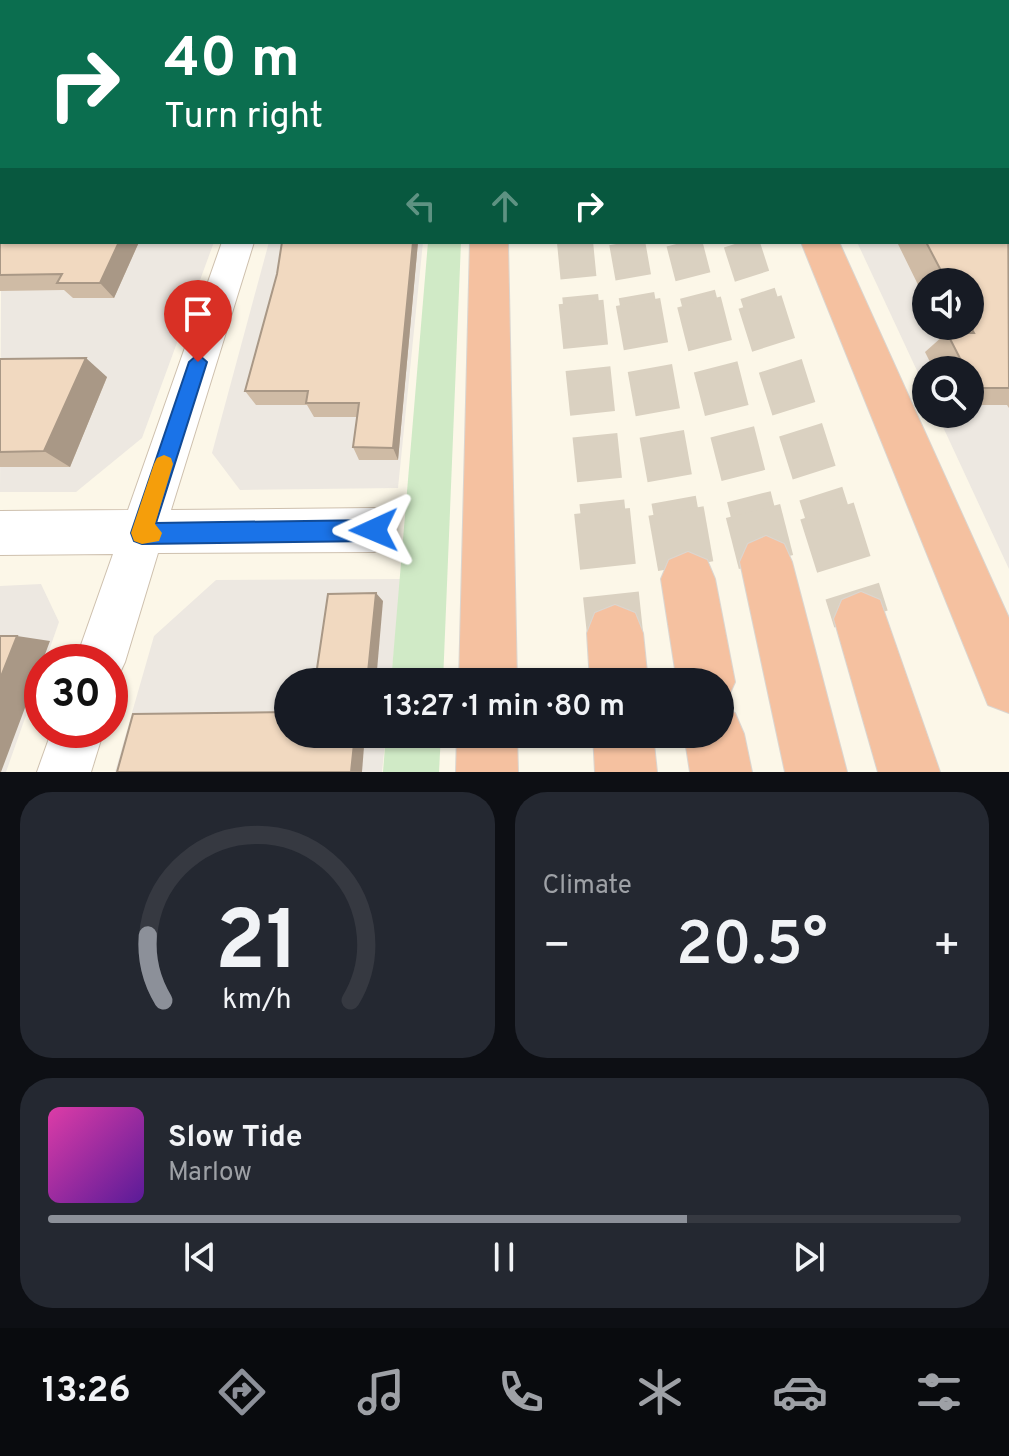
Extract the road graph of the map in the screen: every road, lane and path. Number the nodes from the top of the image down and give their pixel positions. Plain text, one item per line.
1 (237, 244) edge
2 (489, 244) edge
3 (821, 244) edge
4 (374, 530) dead end
5 (0, 533) edge
6 (142, 533) junction
7 (766, 562) tunnel mouth
8 (688, 579) tunnel mouth
9 (861, 619) tunnel mouth
10 (106, 644) edge
11 (488, 668) edge
12 (704, 668) edge
13 (1009, 684) edge
14 (72, 748) edge
15 (487, 748) edge
16 (624, 748) edge
17 (717, 748) edge
18 (64, 772) edge
19 (487, 772) edge
20 (626, 772) edge
21 (721, 772) edge
22 (816, 772) edge
23 (909, 772) edge

1 - 6 street
2 - 11 highway
3 - 13 highway
4 - 6 street
5 - 6 street
6 - 10 street
7 - 22 highway
8 - 12 highway
9 - 23 highway
14 - 18 street
15 - 19 highway
16 - 20 highway
17 - 21 highway

